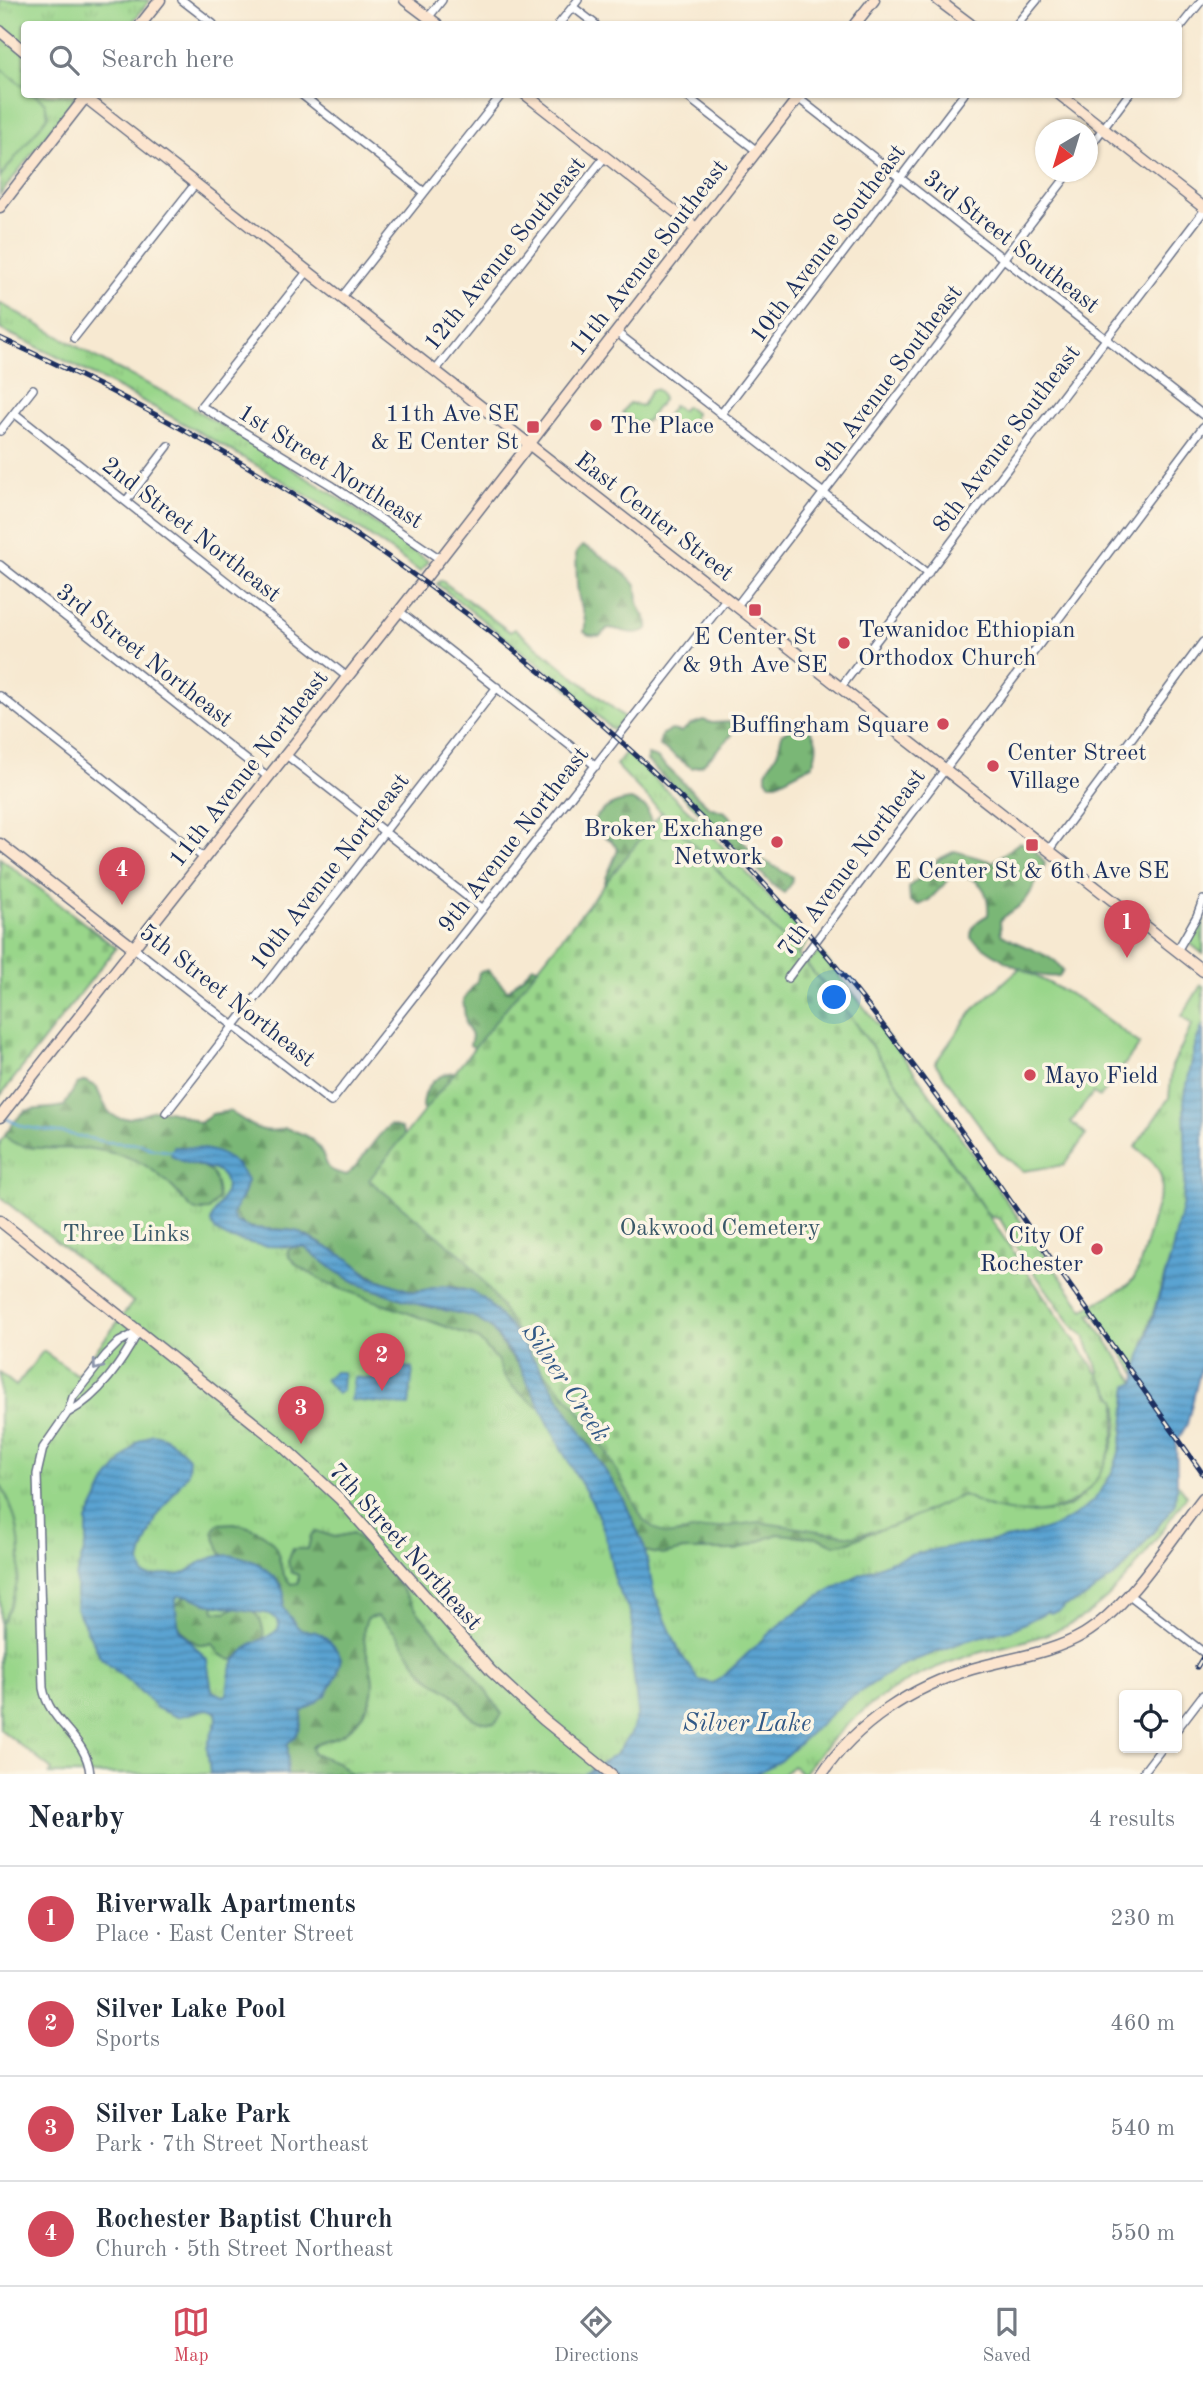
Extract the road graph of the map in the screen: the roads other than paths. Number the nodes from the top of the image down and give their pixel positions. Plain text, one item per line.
1 (160, 0) edge
2 (182, 0) edge
3 (405, 0) edge
4 (442, 0) edge
5 (578, 0) edge
6 (874, 0) edge
7 (938, 0) edge
8 (1037, 0) edge
9 (1202, 0) edge
10 (573, 7) junction
11 (143, 21) edge
12 (209, 21) edge
13 (433, 21) edge
14 (561, 21) edge
15 (591, 21) edge
16 (857, 21) edge
17 (966, 21) edge
18 (1020, 21) edge
19 (1182, 25) edge
20 (0, 31) edge
21 (21, 48) edge
22 (83, 98) edge
23 (88, 98) edge
24 (307, 98) edge
25 (499, 98) edge
26 (530, 98) edge
27 (689, 98) edge
28 (797, 98) edge
29 (801, 98) edge
30 (961, 98) edge
31 (1064, 98) edge
32 (1126, 98) edge
33 (1102, 129) junction
34 (1098, 134) edge
35 (757, 151) junction
36 (604, 158) junction
37 (900, 178) junction
38 (1062, 182) edge
39 (196, 183) junction
40 (424, 192) junction
41 (0, 207) edge
42 (1203, 209) edge
43 (696, 228) junction
44 (1002, 258) junction
45 (307, 272) junction
46 (341, 299) junction
47 (616, 332) junction
48 (74, 338) dead end
49 (1105, 338) junction
50 (435, 371) junction
51 (33, 389) dead end
52 (14, 413) junction
53 (721, 414) junction
54 (1203, 415) edge
55 (1203, 427) edge
56 (0, 431) edge
57 (529, 444) junction
58 (168, 446) dead end
59 (824, 494) junction
60 (126, 501) junction
61 (439, 559) junction
62 (0, 565) edge
63 (928, 574) junction
64 (726, 599) junction
65 (736, 607) junction
66 (399, 611) junction
67 (1203, 642) edge
68 (346, 676) junction
69 (497, 687) junction
70 (841, 687) junction
71 (0, 696) edge
72 (285, 754) junction
73 (596, 766) junction
74 (944, 769) junction
75 (267, 776) junction
76 (384, 831) junction
77 (0, 844) edge
78 (1048, 851) junction
79 (204, 858) junction
80 (1203, 901) edge
81 (483, 909) junction
82 (134, 948) junction
83 (1177, 951) junction
84 (1203, 971) edge
85 (788, 978) dead end
86 (233, 1026) junction
87 (331, 1102) joint
88 (166, 1113) dead end
89 (0, 1117) edge
90 (0, 1221) edge
91 (138, 1332) junction
92 (68, 1412) junction
93 (1203, 1498) edge
94 (1128, 1594) junction
95 (1203, 1652) edge
96 (1203, 1695) edge
97 (1182, 1722) edge
98 (1158, 1753) edge
99 (90, 1774) edge
100 (611, 1774) edge
101 (822, 1774) edge
102 (1142, 1774) edge

1 - 11 street
2 - 12 street
3 - 13 street
4 - 13 street
5 - 10 street
6 - 16 street
7 - 17 street
8 - 18 street
9 - 19 street
10 - 14 street
10 - 15 street
20 - 21 street
22 - 41 street
23 - 39 street, East Center Street
24 - 40 street
25 - 40 street
26 - 36 street
27 - 35 street
28 - 35 street, 11th Avenue Southeast
29 - 37 street, 3rd Street Southeast
30 - 37 street, 10th Avenue Southeast
31 - 33 street
32 - 33 street
33 - 34 street
33 - 42 street
35 - 43 street, 11th Avenue Southeast
36 - 43 street
36 - 50 street, 12th Avenue Southeast
37 - 44 street, 3rd Street Southeast
37 - 53 street, 10th Avenue Southeast
38 - 44 street, 9th Avenue Southeast
39 - 45 street, East Center Street
39 - 48 street
40 - 46 street
42 - 49 street, 8th Avenue Southeast
43 - 47 street, 11th Avenue Southeast
44 - 49 street, 3rd Street Southeast
44 - 59 street, 9th Avenue Southeast
45 - 46 street, East Center Street
45 - 61 street, 1st Street Northeast
46 - 50 street, East Center Street
47 - 53 street
47 - 57 street, 11th Avenue Southeast
49 - 54 street, 3rd Street Southeast
49 - 63 street, 8th Avenue Southeast
50 - 57 street, East Center Street
51 - 52 street
52 - 56 street
52 - 60 street, 2nd Street Northeast
53 - 59 street
55 - 74 street, 7th Avenue Northeast
57 - 61 street, 11th Avenue Northeast
57 - 64 street, East Center Street
58 - 60 street
59 - 63 street
59 - 65 street, 9th Avenue Southeast
60 - 68 street, 2nd Street Northeast
61 - 66 street, 11th Avenue Northeast
62 - 75 street, 3rd Street Northeast
63 - 70 street, 8th Avenue Southeast
64 - 65 street, East Center Street
64 - 73 street, 9th Avenue Northeast
65 - 70 street, East Center Street
66 - 68 street, 11th Avenue Northeast
66 - 69 street
67 - 78 street
68 - 72 street, 11th Avenue Northeast
69 - 73 street
69 - 76 street, 10th Avenue Northeast
70 - 74 street, East Center Street
71 - 79 street
72 - 75 street, 11th Avenue Northeast
72 - 76 street
73 - 81 street, 9th Avenue Northeast
74 - 78 street, East Center Street
74 - 85 street, 7th Avenue Northeast
75 - 79 street, 11th Avenue Northeast
76 - 81 street
76 - 86 street, 10th Avenue Northeast
77 - 82 street, 5th Street Northeast
78 - 83 street, East Center Street
79 - 82 street, 11th Avenue Northeast
80 - 83 street
81 - 87 street, 9th Avenue Northeast
82 - 86 street, 5th Street Northeast
82 - 89 street, 11th Avenue Northeast
83 - 84 street, East Center Street
86 - 87 street, 5th Street Northeast
86 - 88 street, 10th Avenue Northeast
90 - 91 street, 7th Street Northeast
91 - 92 street
91 -> 92 street
91 - 100 street, 7th Street Northeast
92 - 99 street
93 - 94 street
94 - 95 street
94 - 101 street
96 - 97 street
98 - 102 street

